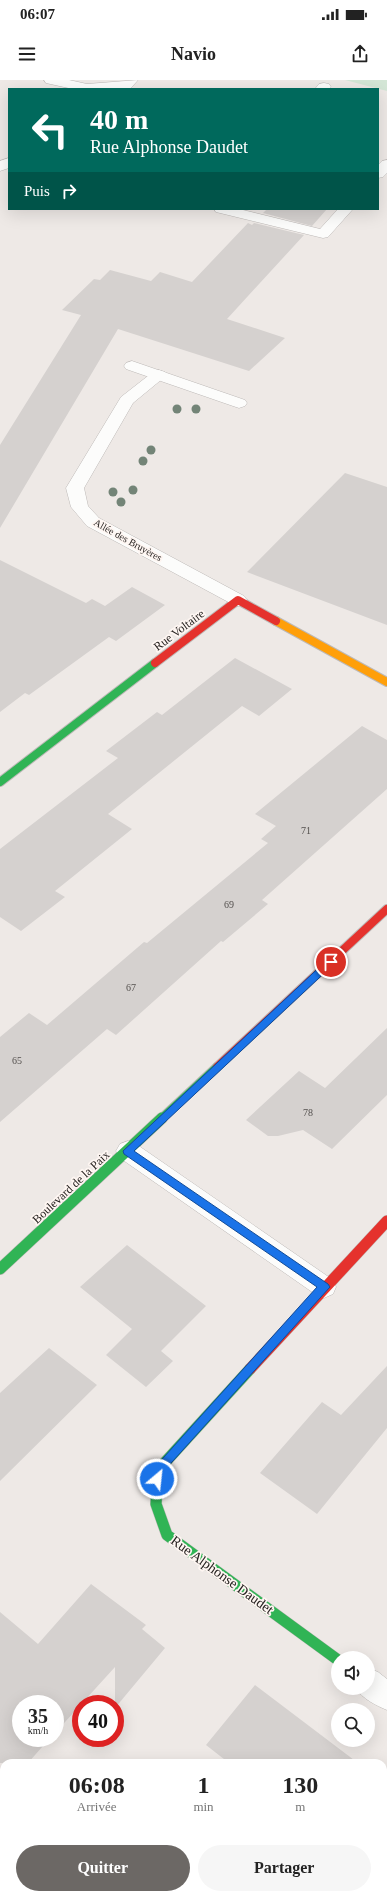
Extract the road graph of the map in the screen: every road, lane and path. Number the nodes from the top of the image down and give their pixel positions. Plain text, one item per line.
1 (51, 80) edge
2 (129, 83) edge
3 (387, 164) edge
4 (379, 173) edge
5 (226, 210) edge
6 (345, 210) edge
7 (132, 366) dead end
8 (159, 375) junction
9 (239, 403) dead end
10 (238, 600) junction
11 (387, 682) edge
12 (0, 782) edge
13 (387, 909) edge
14 (128, 1151) junction
15 (387, 1221) edge
16 (0, 1269) edge
17 (324, 1287) junction
18 (331, 1655) edge
19 (375, 1687) edge
20 (387, 1696) edge

1 - 2 street
3 - 4 street
5 - 6 street
7 - 8 street
8 - 9 street
8 - 10 street, Allée des Bruyères
10 - 11 street
10 - 12 street, Rue Voltaire
13 - 14 street, Boulevard de la Paix
14 - 16 street, Boulevard de la Paix
14 - 17 street
15 - 17 street, Rue Alphonse Daudet
17 - 18 street, Rue Alphonse Daudet
19 - 20 street

